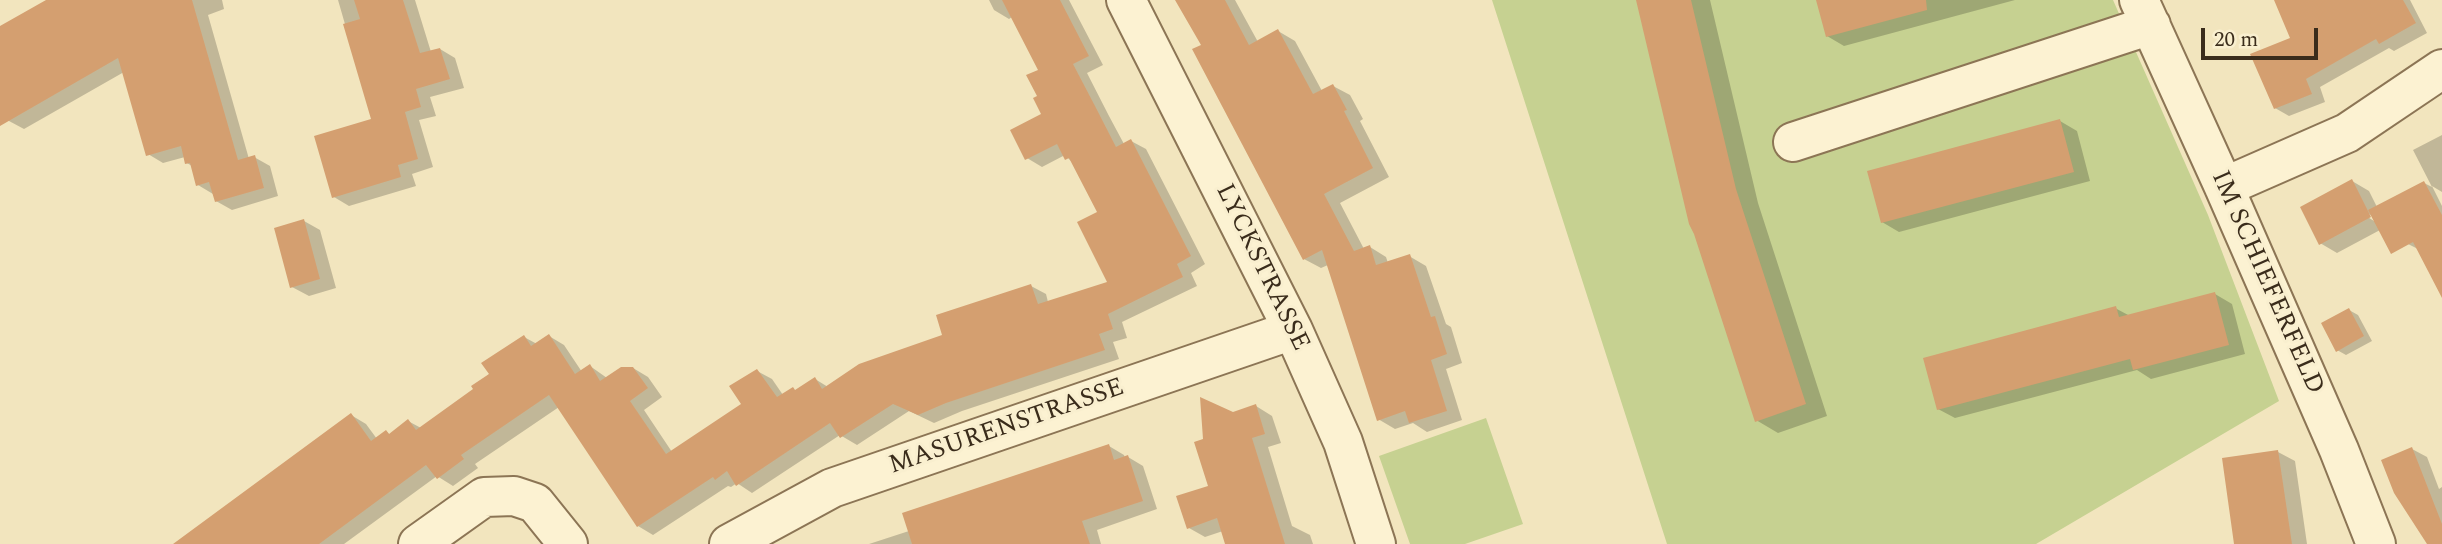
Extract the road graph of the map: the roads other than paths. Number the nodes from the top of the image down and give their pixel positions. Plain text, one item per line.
1 (1126, 0) edge
2 (2145, 12) edge
3 (2442, 69) edge
4 (1793, 142) dead end
5 (2224, 187) junction
6 (1293, 330) junction
7 (418, 544) edge
8 (568, 544) edge
9 (729, 544) edge
10 (1376, 544) edge
11 (2376, 544) edge

1 - 6 street, LYCKSTRASSE
2 - 4 street, IM SCHIEFERFELD
2 - 5 street, IM SCHIEFERFELD
3 - 5 street
5 - 11 street, IM SCHIEFERFELD
6 - 9 street, MASURENSTRASSE
6 - 10 street, LYCKSTRASSE
7 - 8 street

